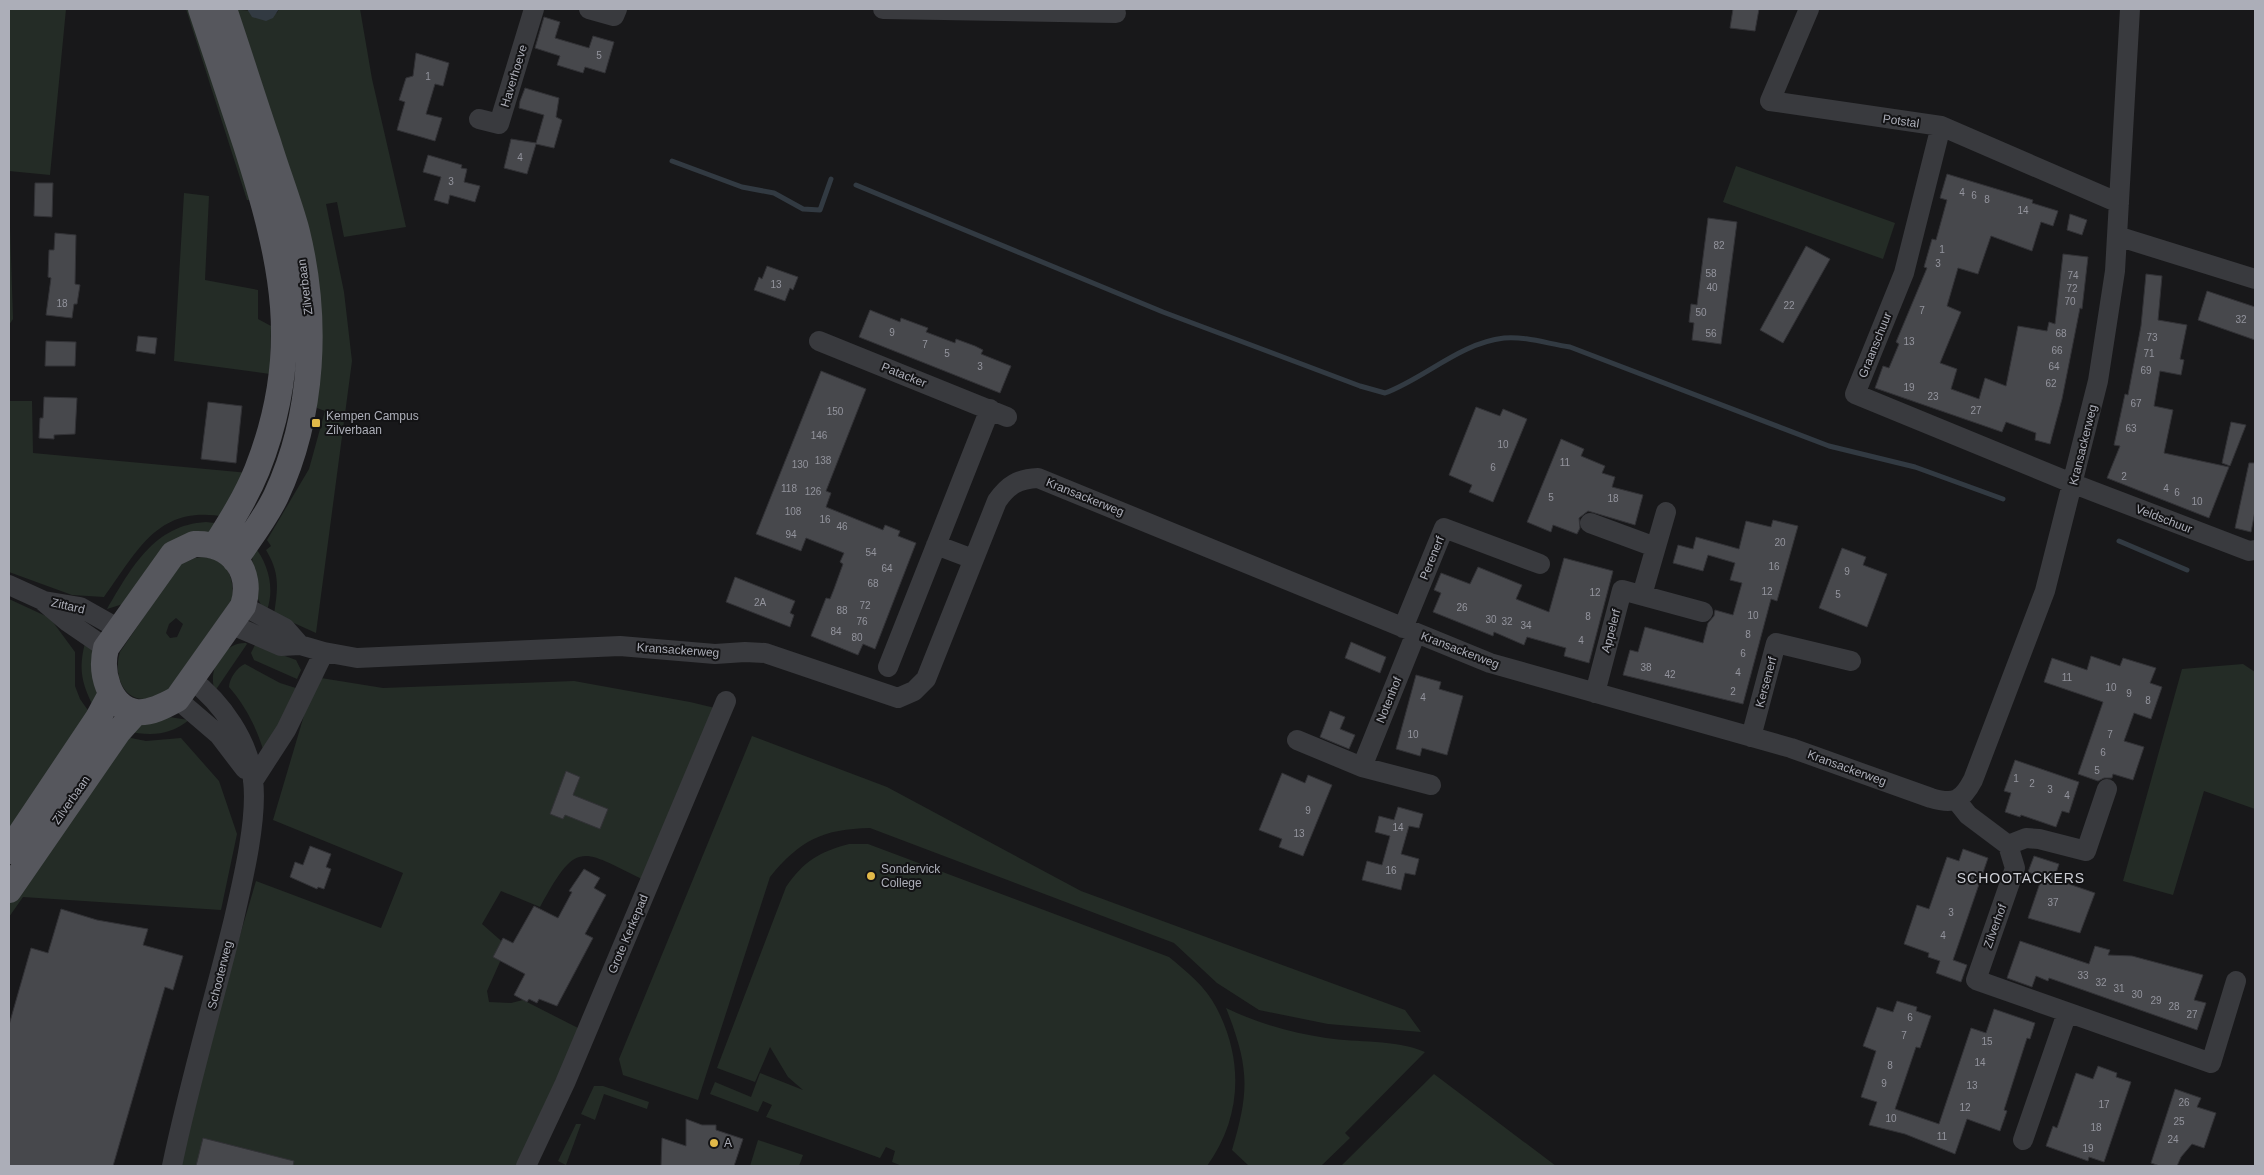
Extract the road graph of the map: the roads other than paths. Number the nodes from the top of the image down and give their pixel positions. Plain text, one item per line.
1 (201, 9) edge
2 (224, 9) edge
3 (534, 9) edge
4 (588, 9) edge
5 (616, 9) edge
6 (883, 9) edge
7 (1809, 9) edge
8 (2130, 9) edge
9 (1116, 13) dead end
10 (479, 119) dead end
11 (1940, 126) junction
12 (2119, 203) junction
13 (2117, 236) junction
14 (2255, 279) edge
15 (819, 341) dead end
16 (2074, 484) junction
17 (1666, 512) dead end
18 (1590, 523) dead end
19 (936, 545) junction
20 (1655, 548) junction
21 (2255, 550) edge
22 (225, 553) junction
23 (973, 559) junction
24 (1540, 564) dead end
25 (9, 585) edge
26 (1642, 595) junction
27 (1704, 612) dead end
28 (236, 615) junction
29 (1410, 630) junction
30 (113, 638) junction
31 (324, 652) junction
32 (1851, 661) dead end
33 (888, 667) dead end
34 (184, 689) junction
35 (1595, 693) junction
36 (111, 694) junction
37 (726, 701) dead end
38 (136, 712) junction
39 (1751, 737) junction
40 (1297, 740) dead end
41 (1362, 767) junction
42 (253, 781) junction
43 (1431, 785) dead end
44 (2107, 789) dead end
45 (1956, 800) junction
46 (2008, 845) junction
47 (9, 851) edge
48 (9, 890) edge
49 (2236, 982) dead end
50 (2067, 1012) junction
51 (2023, 1140) dead end
52 (172, 1166) edge
53 (526, 1166) edge

1 - 22 main road, Zilverbaan
2 - 22 main road, Zilverbaan
3 - 10 street, Haverhoeve
4 - 5 street
6 - 9 street
7 - 11 street, Potstal
8 - 12 street, Kransackerweg
11 - 12 street, Potstal
11 - 16 street, Graanschuur
12 - 13 street, Kransackerweg
13 - 14 street
13 - 16 street, Kransackerweg
15 - 19 street, Patacker
16 - 21 street, Veldschuur
16 - 45 street, Kransackerweg
17 - 20 street
18 - 20 street
19 - 23 street
19 - 33 street, Patacker
20 - 26 street
22 - 28 main road
22 - 30 main road
23 - 29 street, Kransackerweg
23 - 31 street, Kransackerweg
24 - 29 street, Perenerf
25 - 30 street, Zittard
26 - 27 street, Appelerf
26 - 35 street, Appelerf
28 - 31 street, Kransackerweg
28 - 34 main road
29 - 35 street, Kransackerweg
29 - 41 street, Notenhof
30 - 36 main road
31 - 42 street
32 - 39 street, Kersenerf
34 - 38 main road
34 - 42 street
35 - 39 street, Kransackerweg
36 - 38 main road
36 - 47 main road, Zilverbaan
37 - 53 street, Grote Kerkepad
38 - 48 main road, Zilverbaan
39 - 45 street, Kransackerweg
40 - 41 street
41 - 43 street
42 - 52 street, Schooterweg
44 - 46 street
45 - 46 street
46 - 50 street, Zilverhof
49 - 50 street, Zilverhof
50 - 51 street

